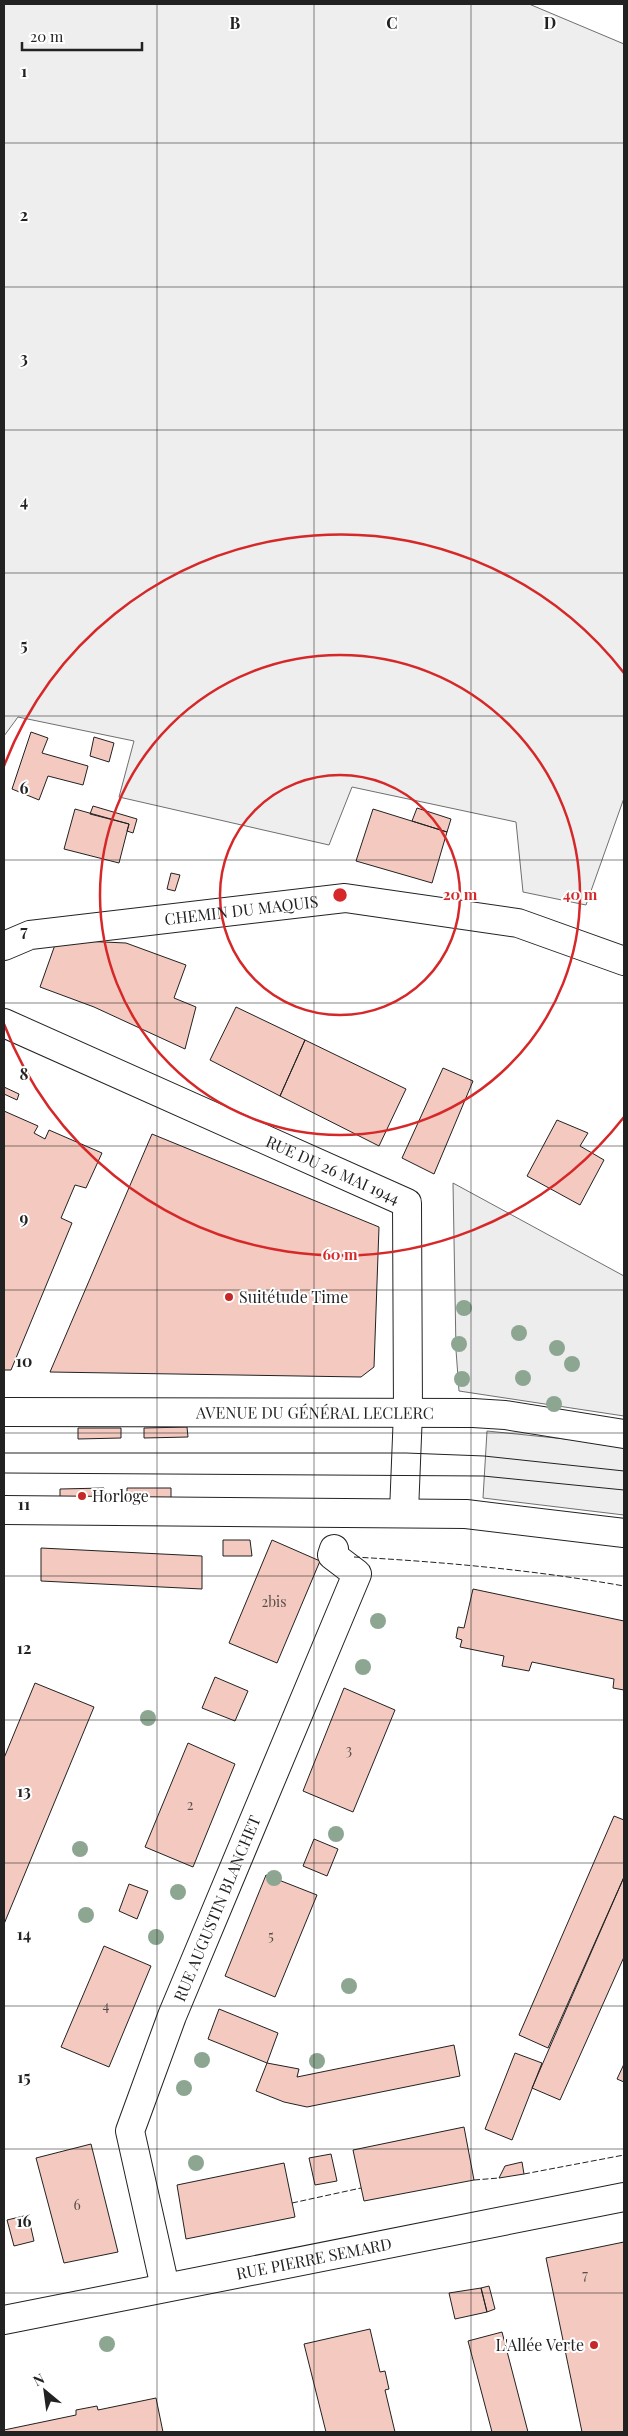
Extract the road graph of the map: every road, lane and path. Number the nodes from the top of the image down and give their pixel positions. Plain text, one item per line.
1 (4, 946) edge
2 (624, 961) edge
3 (4, 1023) edge
4 (4, 1412) edge
5 (408, 1412) junction
6 (624, 1434) edge
7 (4, 1510) edge
8 (404, 1512) junction
9 (624, 1533) edge
10 (334, 1549) dead end
11 (624, 2197) edge
12 (165, 2287) junction
13 (4, 2320) edge

1 - 2 street, CHEMIN DU MAQUIS
3 - 5 street, RUE DU 26 MAI 1944
4 - 5 street, AVENUE DU GÉNÉRAL LECLERC
5 - 6 street, AVENUE DU GÉNÉRAL LECLERC
5 - 8 street, RUE DU 26 MAI 1944
7 - 8 street
8 - 9 street
10 - 12 street, RUE AUGUSTIN BLANCHET
11 - 12 street, RUE PIERRE SEMARD
12 - 13 street, RUE PIERRE SEMARD

